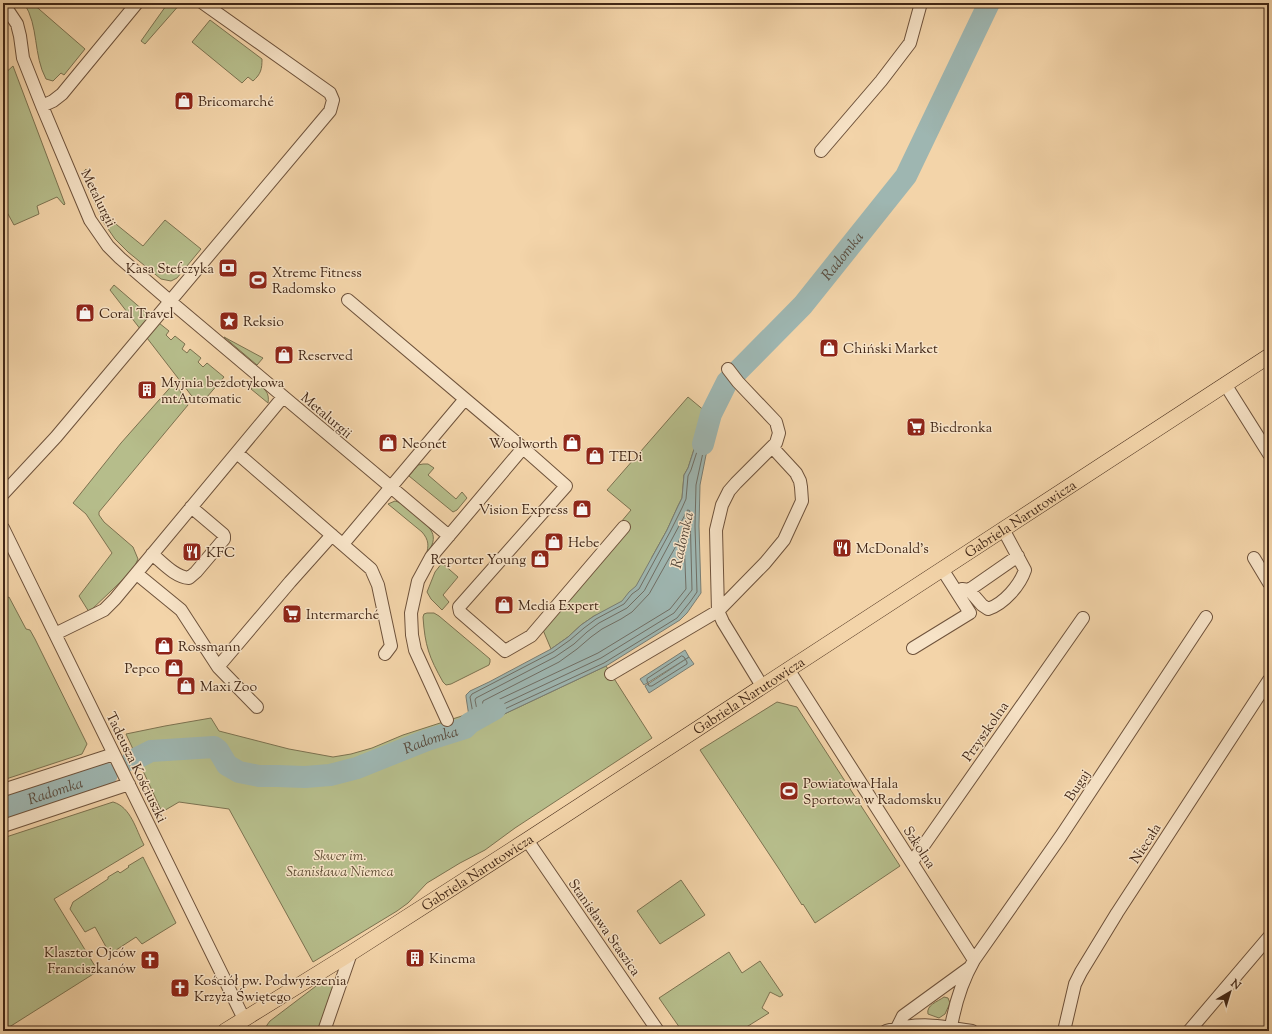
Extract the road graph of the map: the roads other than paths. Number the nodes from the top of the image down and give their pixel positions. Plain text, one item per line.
1 (138, 3) edge
2 (203, 3) edge
3 (921, 3) edge
4 (3, 7) edge
5 (42, 106) junction
6 (821, 150) dead end
7 (348, 300) dead end
8 (171, 302) junction
9 (1269, 356) edge
10 (728, 369) dead end
11 (1225, 384) junction
12 (283, 397) junction
13 (465, 399) junction
14 (772, 447) junction
15 (523, 448) junction
16 (237, 453) junction
17 (1269, 454) edge
18 (391, 487) junction
19 (3, 494) edge
20 (191, 507) junction
21 (624, 527) dead end
22 (3, 528) edge
23 (1003, 529) junction
24 (332, 535) junction
25 (449, 536) junction
26 (343, 544) junction
27 (152, 554) junction
28 (1018, 556) junction
29 (1254, 558) dead end
30 (137, 574) junction
31 (946, 575) junction
32 (1269, 582) edge
33 (969, 590) junction
34 (718, 612) junction
35 (1206, 617) dead end
36 (1083, 618) dead end
37 (55, 634) junction
38 (913, 648) dead end
39 (385, 654) dead end
40 (218, 667) junction
41 (788, 669) junction
42 (611, 674) dead end
43 (1269, 680) edge
44 (762, 686) junction
45 (257, 707) dead end
46 (447, 720) dead end
47 (114, 754) junction
48 (129, 784) junction
49 (3, 790) edge
50 (3, 826) edge
51 (527, 840) junction
52 (912, 862) junction
53 (1269, 937) edge
54 (351, 953) junction
55 (972, 964) junction
56 (247, 1025) edge
57 (950, 1027) junction
58 (892, 1029) edge
59 (225, 1031) edge
60 (324, 1031) edge
61 (658, 1031) edge
62 (972, 1031) edge
63 (1064, 1031) edge
64 (1189, 1031) edge

1 - 5 street
2 - 8 street
3 - 6 street
4 - 5 street, Metalurgii
5 - 8 street, Metalurgii
7 - 13 street
8 - 12 street, Metalurgii
8 - 19 street
9 - 11 main road, Gabriela Narutowicza
10 - 14 street
11 - 17 street
11 - 23 main road, Gabriela Narutowicza
12 - 16 street
12 - 18 street, Metalurgii
13 - 15 street
13 - 18 street
14 - 34 street
14 - 34 street
15 - 21 street
15 - 25 street
16 - 20 street
16 - 24 street
18 - 25 street, Metalurgii
18 - 26 street
20 - 27 street
20 - 27 street
22 - 37 street, Tadeusza Kościuszki
23 - 28 street
23 - 31 main road, Gabriela Narutowicza
24 - 26 street
24 - 40 street
25 - 46 street
26 - 39 street
27 - 30 street
28 - 33 street
28 - 33 street
29 - 32 street
30 - 37 street
30 - 40 street
31 - 33 street
31 - 38 street
31 - 41 main road, Gabriela Narutowicza
34 - 42 street
34 - 44 street
35 - 55 street, Bugaj
36 - 52 street, Przyszkolna
37 - 47 street, Tadeusza Kościuszki
40 - 45 street
41 - 44 main road, Gabriela Narutowicza
41 - 52 street, Szkolna
43 - 63 street, Niecała
44 - 51 main road, Gabriela Narutowicza
47 - 48 street, Tadeusza Kościuszki
47 - 49 street
48 - 50 street
48 - 56 street, Tadeusza Kościuszki
51 - 54 main road, Gabriela Narutowicza
51 - 61 street, Stanisława Staszica
52 - 55 street, Szkolna
53 - 64 street
54 - 56 main road, Gabriela Narutowicza
54 - 60 street
55 - 57 street, Bugaj
55 - 58 street, Bugaj
56 - 59 main road, Gabriela Narutowicza
57 - 58 street
57 - 62 street

